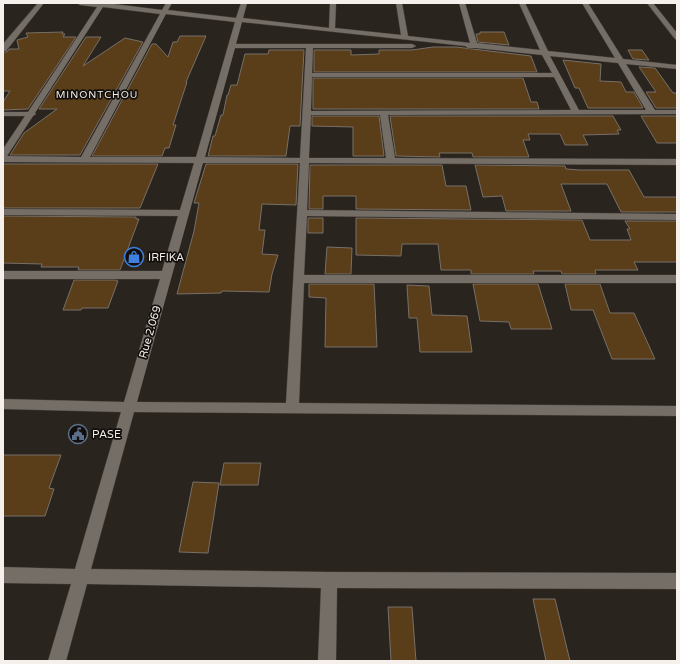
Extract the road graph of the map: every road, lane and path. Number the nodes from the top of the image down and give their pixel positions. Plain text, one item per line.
1 (41, 3) edge
2 (80, 3) edge
3 (169, 3) edge
4 (244, 3) edge
5 (333, 3) edge
6 (399, 3) edge
7 (462, 3) edge
8 (522, 3) edge
9 (585, 3) edge
10 (650, 3) edge
11 (102, 4) edge
12 (164, 12) junction
13 (239, 20) junction
14 (332, 30) junction
15 (391, 37) junction
16 (405, 38) junction
17 (677, 38) edge
18 (231, 46) junction
19 (310, 46) junction
20 (390, 46) junction
21 (474, 46) junction
22 (3, 49) edge
23 (545, 53) junction
24 (620, 61) junction
25 (677, 67) edge
26 (309, 75) junction
27 (557, 76) junction
28 (576, 112) junction
29 (652, 112) junction
30 (677, 112) edge
31 (307, 113) junction
32 (384, 113) junction
33 (3, 114) edge
34 (32, 114) junction
35 (3, 157) edge
36 (84, 159) junction
37 (199, 159) junction
38 (305, 160) junction
39 (390, 160) junction
40 (677, 162) edge
41 (3, 212) edge
42 (184, 213) junction
43 (302, 214) junction
44 (677, 217) edge
45 (3, 275) edge
46 (166, 275) junction
47 (298, 279) junction
48 (677, 279) edge
49 (3, 404) edge
50 (129, 407) junction
51 (292, 408) junction
52 (677, 411) edge
53 (3, 575) edge
54 (81, 575) junction
55 (328, 580) junction
56 (677, 581) edge
57 (57, 661) edge
58 (327, 661) edge

1 - 22 street
2 - 11 street
3 - 12 street
4 - 13 street, Rue 2.069
5 - 14 street
6 - 16 street
7 - 21 street
8 - 23 street
9 - 24 street
10 - 17 street
11 - 12 street
11 - 34 street
12 - 13 street
12 - 36 street
13 - 14 street
13 - 18 street, Rue 2.069
14 - 15 street
15 - 16 street
15 - 20 street
16 - 21 street
18 - 19 street
18 - 37 street, Rue 2.069
19 - 20 street
19 - 26 street
20 - 21 street
21 - 23 street
23 - 24 street
23 - 27 street
24 - 25 street
24 - 29 street
26 - 27 street
26 - 31 street
27 - 28 street
28 - 29 street
28 - 32 street
29 - 30 street
31 - 32 street
31 - 38 street
32 - 39 street
33 - 34 street
34 - 35 street
35 - 36 street
36 - 37 street
37 - 38 street
37 - 42 street, Rue 2.069
38 - 39 street
38 - 43 street
39 - 40 street
41 - 42 street
42 - 46 street, Rue 2.069
43 - 44 street
43 - 47 street
45 - 46 street
46 - 50 street, Rue 2.069
47 - 48 street
47 - 51 street
49 - 50 street
50 - 51 street
50 - 54 street, Rue 2.069
51 - 52 street
53 - 54 street
54 - 55 street
54 - 57 street, Rue 2.069
55 - 56 street
55 - 58 street

